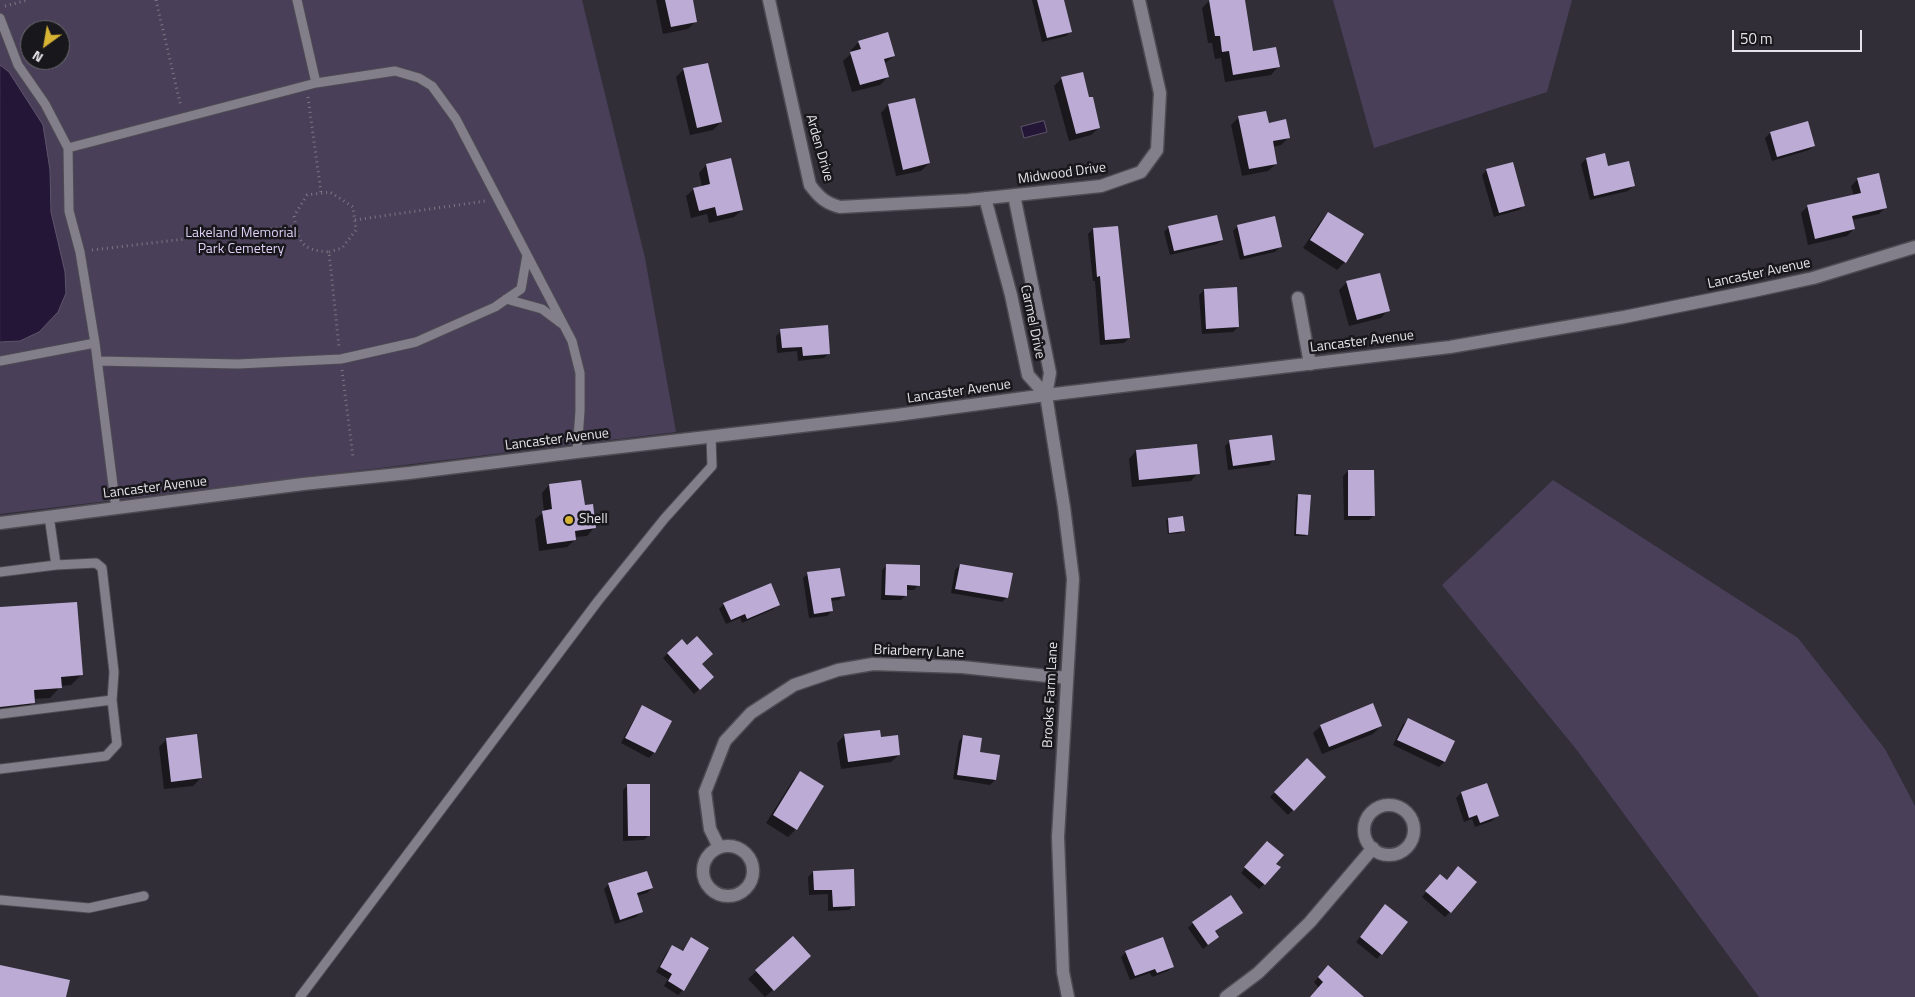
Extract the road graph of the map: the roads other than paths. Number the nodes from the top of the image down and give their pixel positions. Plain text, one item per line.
1 (297, 0) edge
2 (769, 0) edge
3 (1139, 0) edge
4 (0, 18) edge
5 (316, 83) junction
6 (68, 148) junction
7 (1014, 195) junction
8 (985, 198) junction
9 (1915, 247) edge
10 (527, 255) junction
11 (1298, 298) dead end
12 (506, 299) junction
13 (564, 326) junction
14 (95, 343) junction
15 (0, 361) edge
16 (98, 361) junction
17 (1310, 364) junction
18 (1046, 395) junction
19 (711, 437) junction
20 (577, 452) junction
21 (116, 509) junction
22 (49, 516) junction
23 (0, 523) edge
24 (56, 565) junction
25 (0, 572) edge
26 (1067, 678) junction
27 (112, 700) junction
28 (0, 714) edge
29 (0, 769) edge
30 (719, 847) junction
31 (1373, 848) dead end
32 (144, 896) dead end
33 (0, 900) edge
34 (300, 997) edge
35 (1068, 997) edge
36 (1226, 997) edge

1 - 5 lane
2 - 8 street, Arden Drive
3 - 7 street, Midwood Drive
4 - 6 lane
5 - 6 lane
5 - 10 lane
6 - 14 lane
7 - 8 street, Midwood Drive
7 - 18 street, Carmel Drive
8 - 18 street, Carmel Drive
9 - 17 street, Lancaster Avenue
10 - 12 lane
10 - 13 lane
11 - 17 street
12 - 13 lane
12 - 16 lane
13 - 20 lane
14 - 15 lane
14 - 16 lane
16 - 21 lane
17 - 18 street, Lancaster Avenue
18 - 19 street, Lancaster Avenue
18 - 26 street, Brooks Farm Lane
19 - 20 street, Lancaster Avenue
19 - 34 lane
20 - 21 street, Lancaster Avenue
21 - 22 street, Lancaster Avenue
22 - 23 street, Lancaster Avenue
22 - 24 lane
24 - 25 lane
24 - 27 lane
26 - 30 street, Briarberry Lane
26 - 35 street, Brooks Farm Lane
27 - 28 lane
27 - 29 lane
30 - 30 street
31 - 36 street
32 - 33 lane

